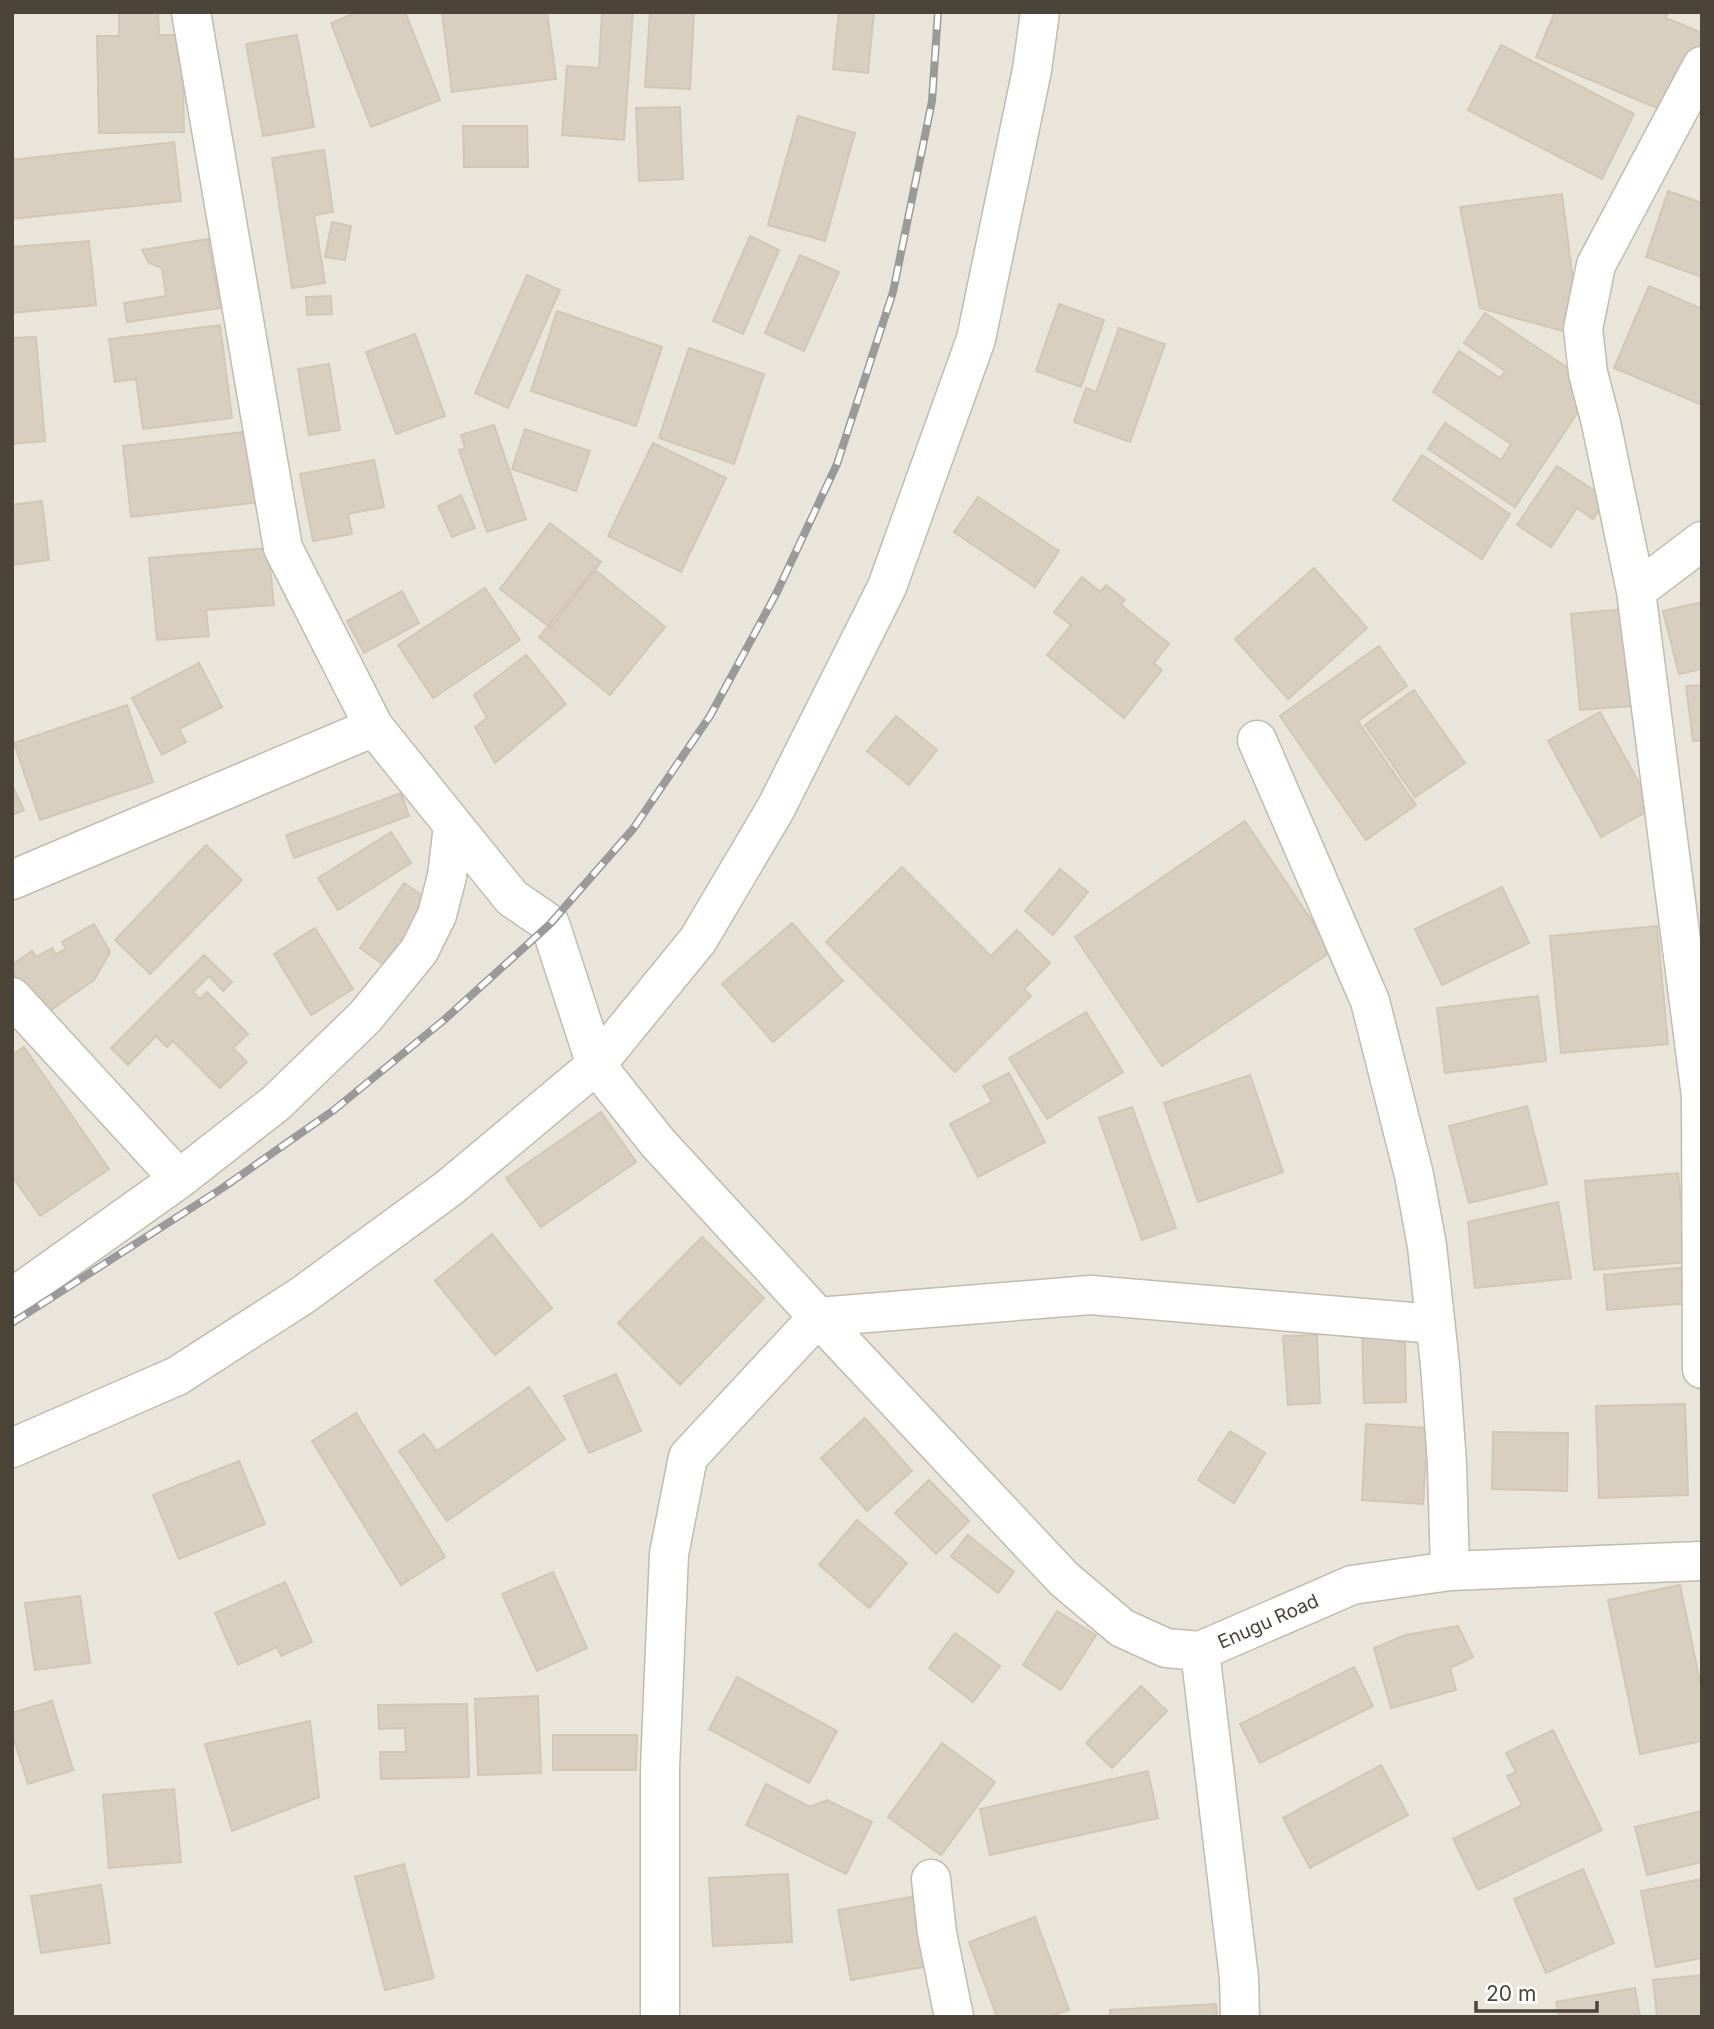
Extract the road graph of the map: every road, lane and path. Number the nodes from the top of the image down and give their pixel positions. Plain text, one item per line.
1 (191, 12) edge
2 (1040, 12) edge
3 (1702, 66) edge
4 (1702, 541) edge
5 (1636, 591) junction
6 (374, 727) junction
7 (1256, 740) dead end
8 (453, 826) junction
9 (12, 880) edge
10 (12, 997) edge
11 (596, 1065) junction
12 (180, 1179) junction
13 (12, 1298) edge
14 (818, 1317) junction
15 (1435, 1324) junction
16 (1702, 1369) edge
17 (12, 1448) edge
18 (1702, 1561) edge
19 (1450, 1571) junction
20 (1200, 1651) junction
21 (931, 1879) dead end
22 (660, 2017) edge
23 (954, 2017) edge
24 (1240, 2017) edge

1 - 6 street
2 - 11 street
3 - 5 street
4 - 5 street
5 - 16 street
6 - 8 street
6 - 9 street
7 - 15 street
8 - 11 street
8 - 12 street
10 - 12 street
11 - 14 street
11 - 17 street
12 - 13 street
14 - 15 street
14 - 20 street
14 - 22 street
15 - 19 street
18 - 19 street, Enugu Road
19 - 20 street, Enugu Road
20 - 24 street, Enugu Road
21 - 23 street

